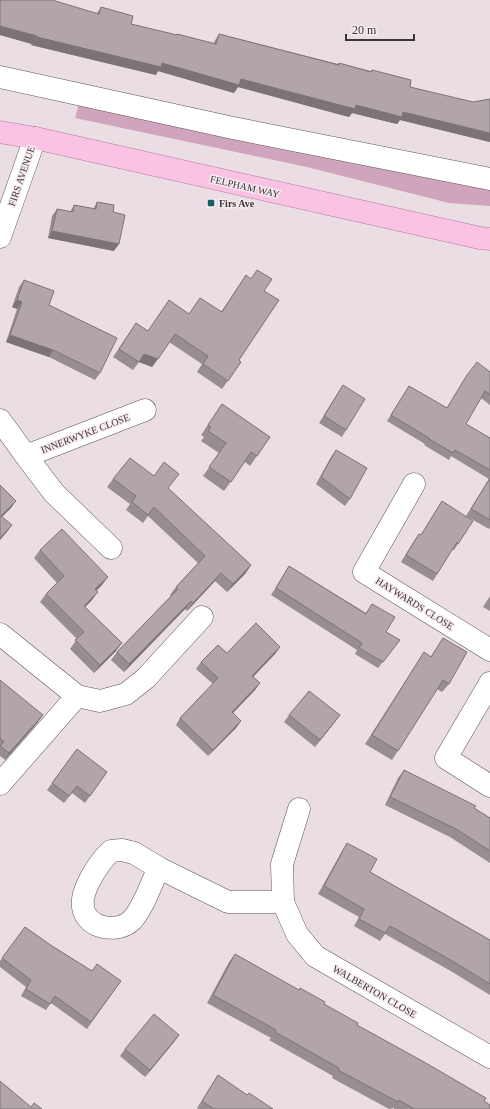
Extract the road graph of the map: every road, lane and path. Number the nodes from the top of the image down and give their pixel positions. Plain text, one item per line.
1 (0, 77) edge
2 (0, 132) edge
3 (35, 138) junction
4 (490, 178) edge
5 (0, 237) edge
6 (490, 239) edge
7 (145, 410) dead end
8 (0, 420) edge
9 (26, 456) junction
10 (414, 484) dead end
11 (111, 548) dead end
12 (202, 617) dead end
13 (0, 634) edge
14 (490, 650) edge
15 (490, 683) edge
16 (77, 696) junction
17 (0, 784) edge
18 (490, 786) edge
19 (299, 810) dead end
20 (159, 868) dead end
21 (283, 902) junction
22 (490, 1057) edge

1 - 4 street
2 - 3 main road, FELPHAM WAY
3 - 5 street, FIRS AVENUE
3 - 6 main road, FELPHAM WAY
7 - 9 street, INNERWYKE CLOSE
8 - 9 street, INNERWYKE CLOSE
9 - 11 street, INNERWYKE CLOSE
10 - 14 street, HAYWARDS CLOSE
12 - 16 street
13 - 16 street
15 - 18 street
16 - 17 street
19 - 21 street, WALBERTON CLOSE
20 - 21 street
21 - 22 street, WALBERTON CLOSE

